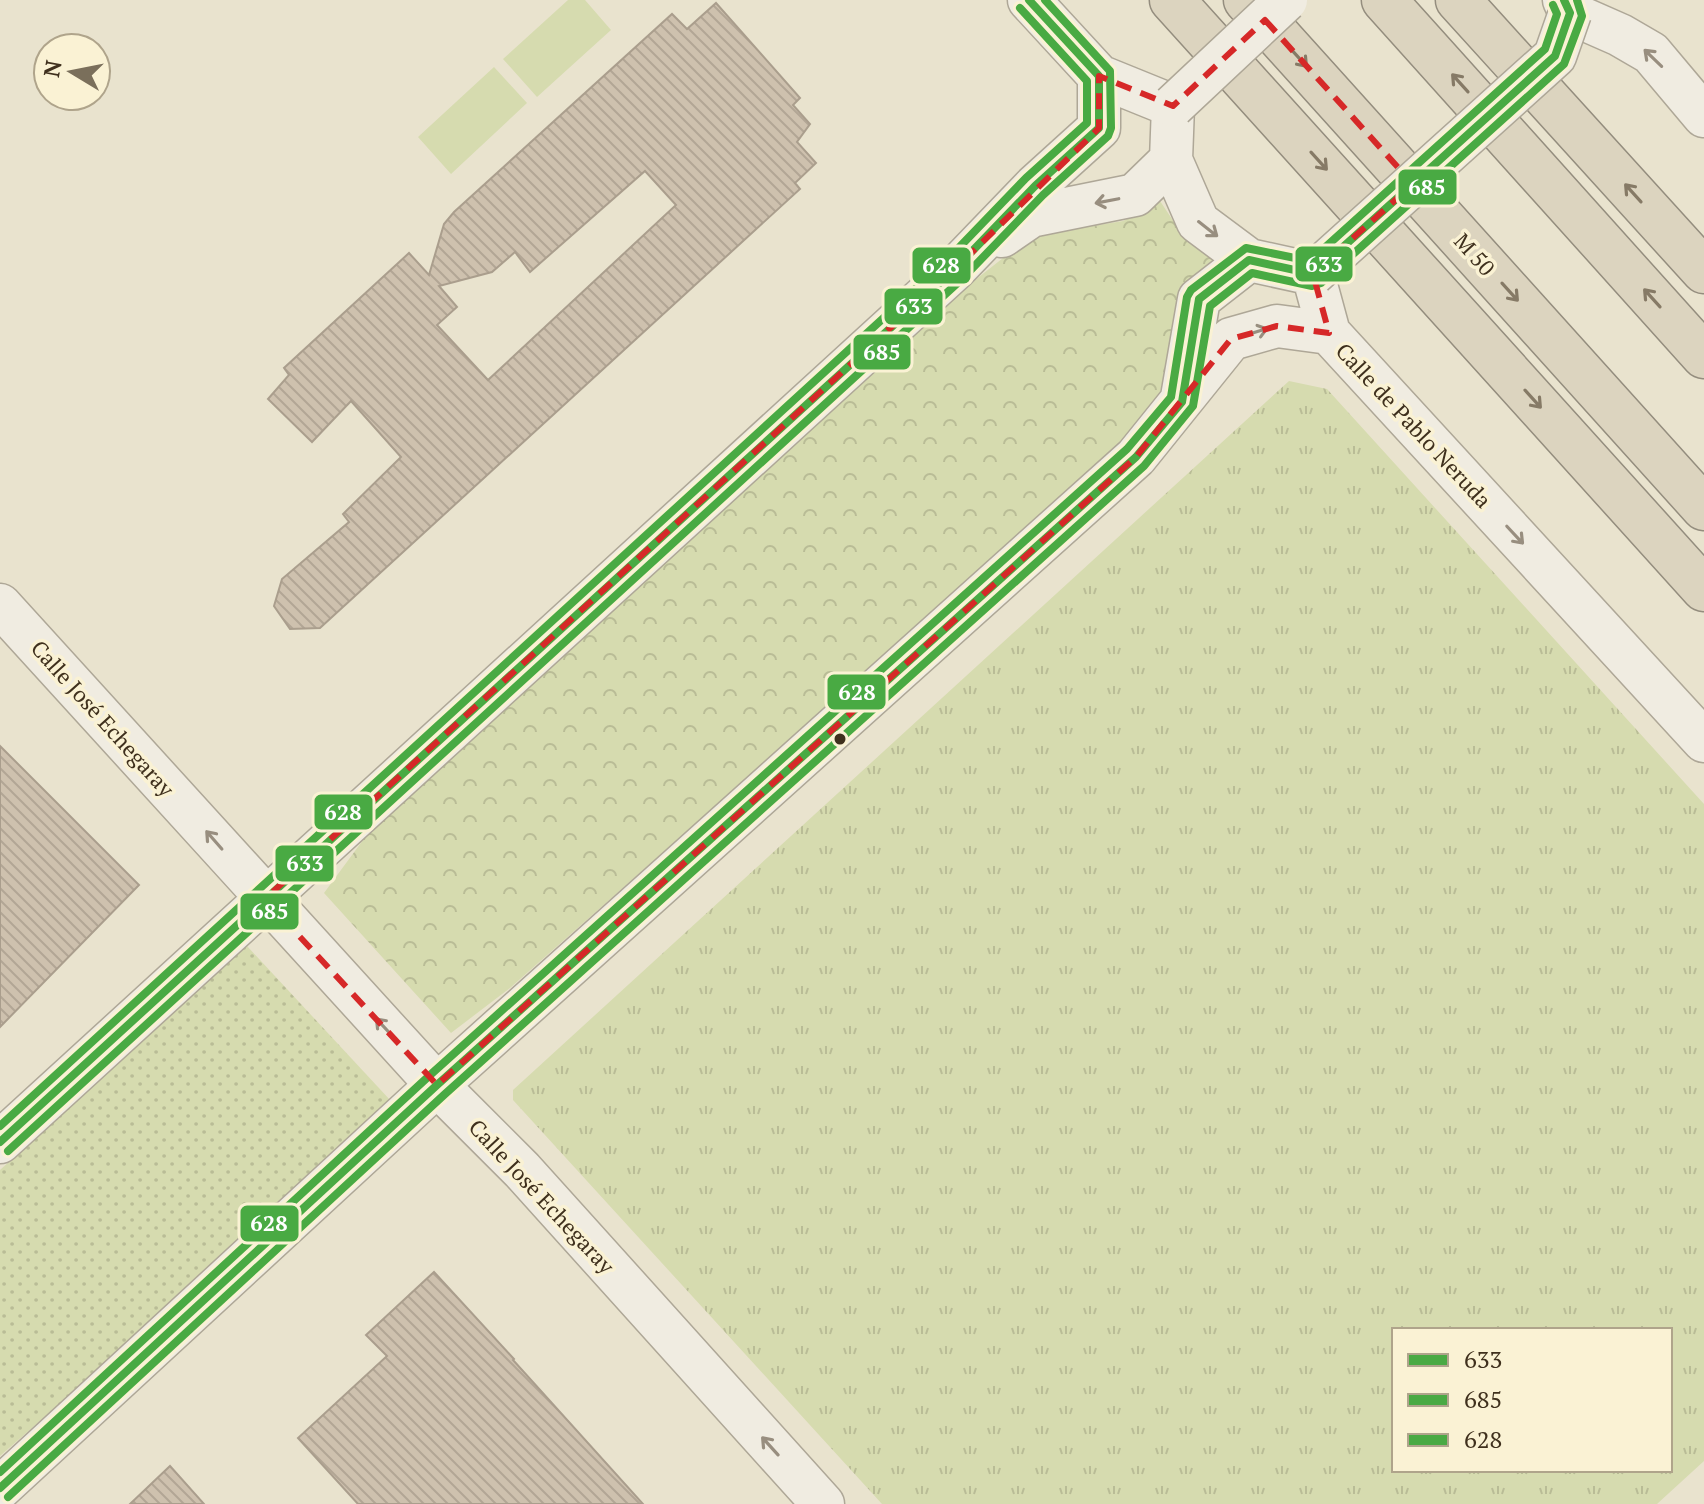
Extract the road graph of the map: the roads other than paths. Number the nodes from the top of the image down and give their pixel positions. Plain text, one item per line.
1 (1029, 0) edge
2 (1172, 0) edge
3 (1246, 0) edge
4 (1286, 0) edge
5 (1384, 0) edge
6 (1458, 0) edge
7 (1567, 7) edge
8 (1099, 76) junction
9 (1173, 106) junction
10 (1704, 116) edge
11 (1171, 160) junction
12 (1249, 260) junction
13 (955, 269) junction
14 (1704, 271) edge
15 (1313, 274) junction
16 (1329, 333) junction
17 (1704, 356) edge
18 (1182, 402) junction
19 (1704, 508) edge
20 (1704, 589) edge
21 (0, 605) edge
22 (1704, 741) edge
23 (265, 899) junction
24 (437, 1085) junction
25 (0, 1142) edge
26 (0, 1488) edge
27 (823, 1504) edge

1 - 8 street
2 -> 20 highway
3 -> 19 highway, M 50
4 - 9 street, bridge
17 -> 5 highway
14 -> 6 highway
10 -> 7 street
7 - 15 street, bridge
8 - 9 street
8 - 13 street
9 - 11 street
11 -> 12 street
11 -> 13 street
12 - 15 street
12 - 18 street
13 - 23 street
15 - 16 street, Calle de Pablo Neruda
18 -> 16 street
16 -> 22 street, Calle de Pablo Neruda
18 - 24 street
23 -> 21 street, Calle José Echegaray
24 -> 23 street, Calle José Echegaray
23 - 25 street
24 - 26 street
27 -> 24 street, Calle José Echegaray

